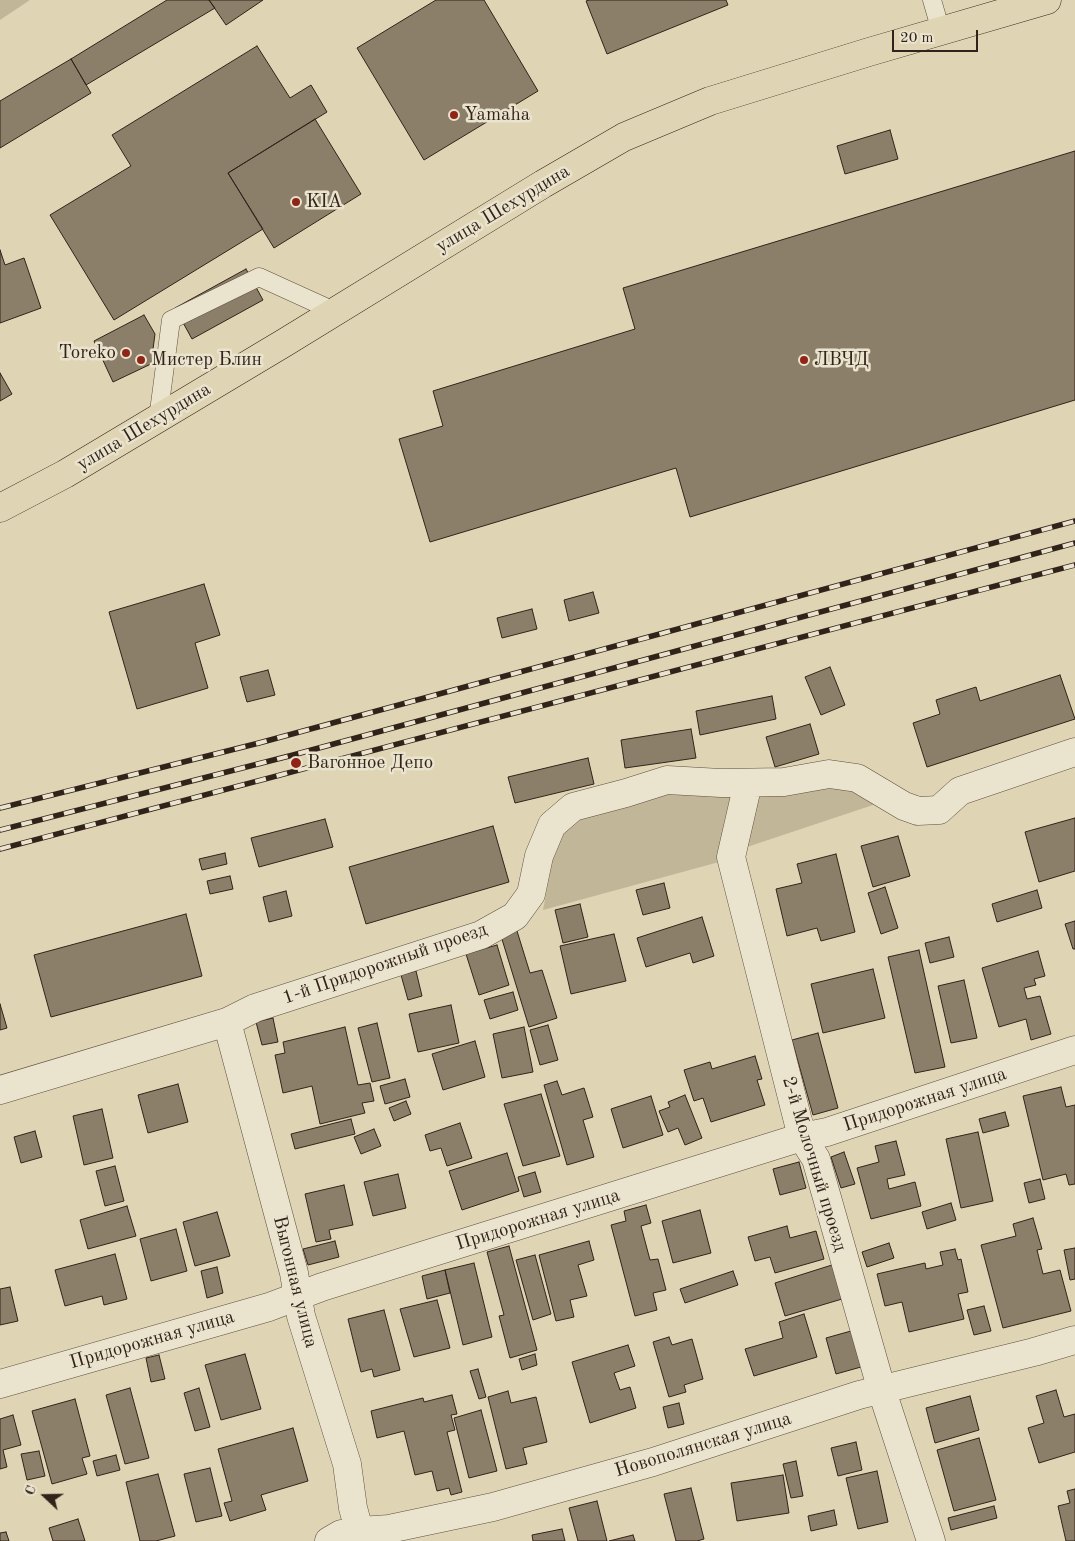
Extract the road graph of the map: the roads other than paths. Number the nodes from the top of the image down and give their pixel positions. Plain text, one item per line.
1 (932, 0) edge
2 (1047, 0) edge
3 (941, 31) junction
4 (336, 312) junction
5 (158, 419) junction
6 (0, 508) edge
7 (1075, 752) edge
8 (748, 783) junction
9 (227, 1022) junction
10 (1075, 1050) edge
11 (0, 1090) edge
12 (802, 1137) junction
13 (298, 1296) junction
14 (1075, 1340) edge
15 (0, 1384) edge
16 (882, 1391) junction
17 (361, 1536) edge
18 (329, 1541) edge
19 (931, 1541) edge

1 - 3 lane
2 - 3 main road, улица Шехурдина
3 - 4 main road, улица Шехурдина
4 - 5 main road, улица Шехурдина
4 - 5 lane
5 - 6 main road, улица Шехурдина
7 - 8 street, 1-й Придорожный проезд
8 - 9 street, 1-й Придорожный проезд
8 - 12 street, 2-й Молочный проезд
9 - 11 street, 1-й Придорожный проезд
9 - 13 street, Выгонная улица
10 - 12 street, Придорожная улица
12 - 13 street, Придорожная улица
12 - 16 street, 2-й Молочный проезд
13 - 15 street, Придорожная улица
13 - 17 street, Выгонная улица
14 - 16 street, Новополянская улица
16 - 17 street, Новополянская улица
16 - 19 street, 2-й Молочный проезд
17 - 18 street, Новополянская улица

